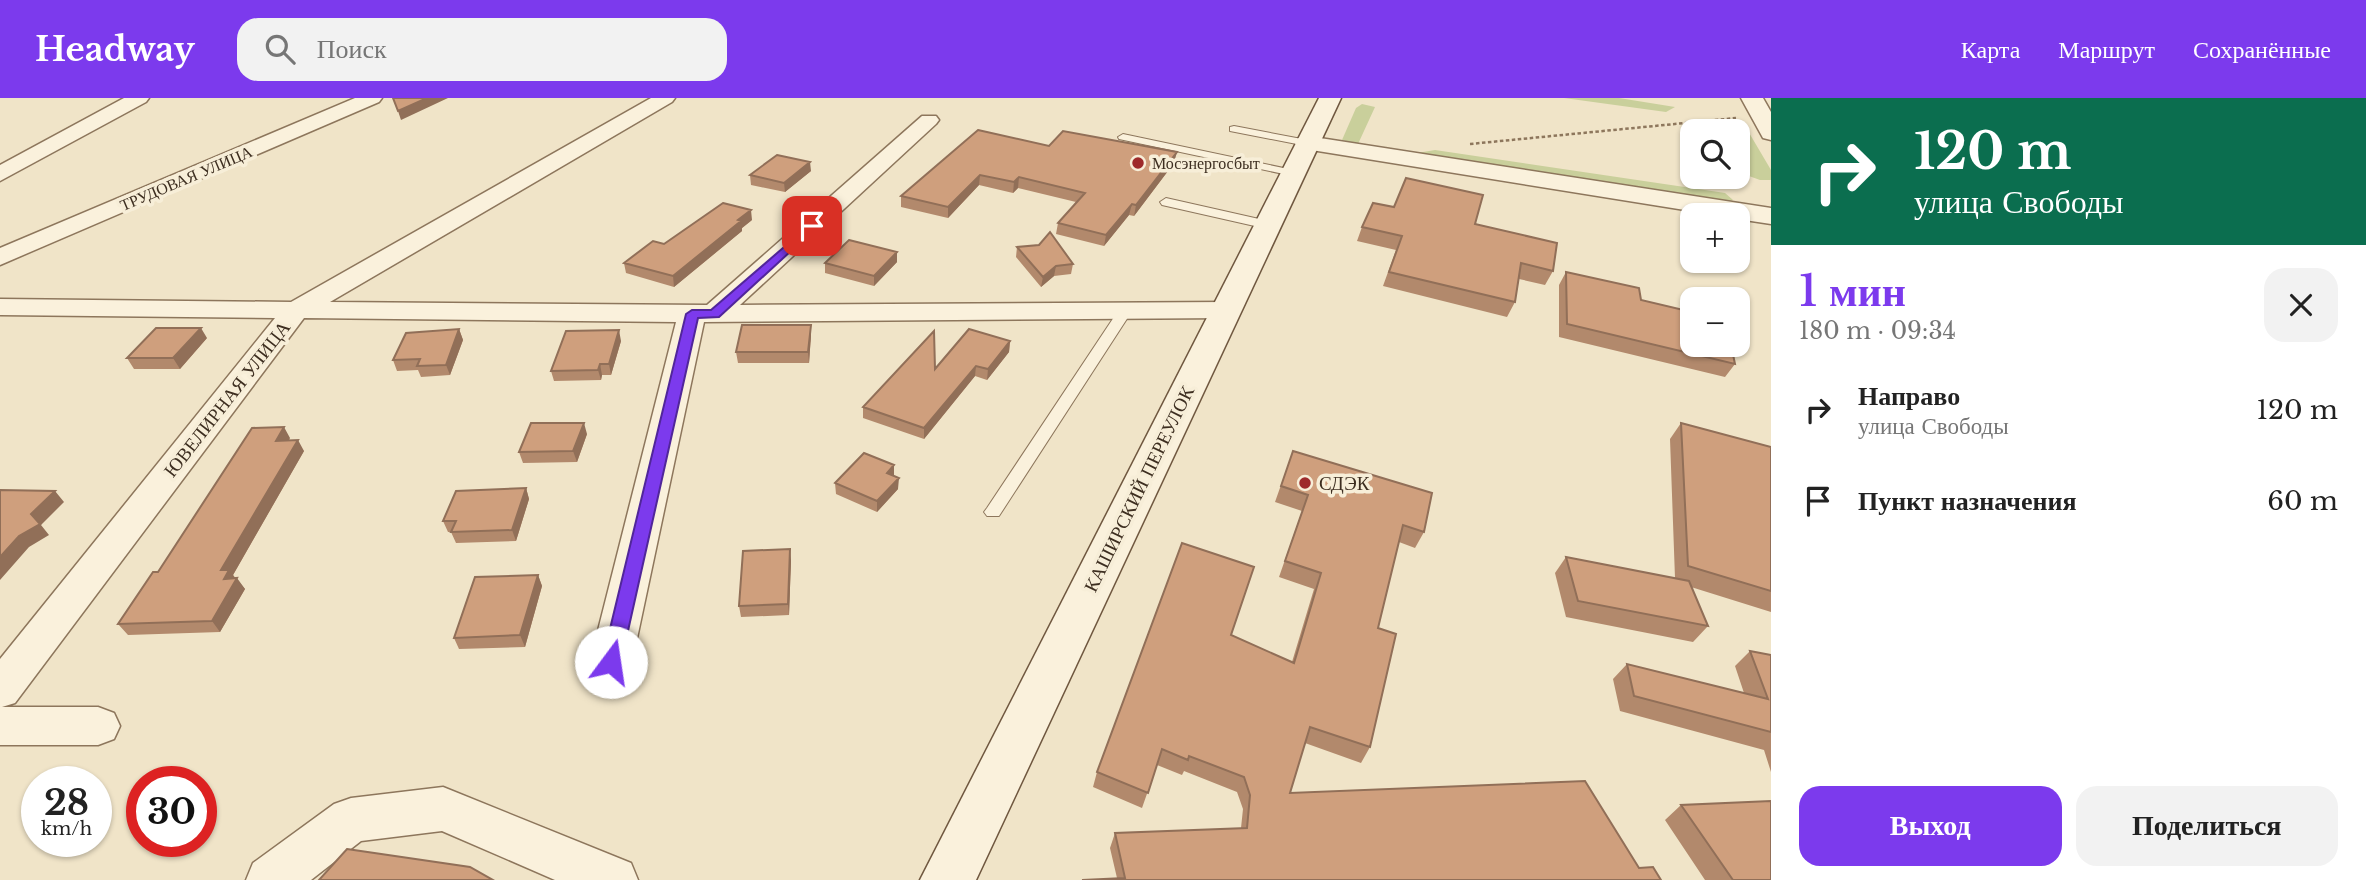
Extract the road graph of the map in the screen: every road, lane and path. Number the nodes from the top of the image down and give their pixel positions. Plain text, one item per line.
1 (139, 98) edge
2 (372, 98) edge
3 (665, 98) edge
4 (1330, 98) edge
5 (1761, 116) edge
6 (929, 120) dead end
7 (1234, 129) dead end
8 (1123, 136) dead end
9 (1463, 144) dead end
10 (1300, 158) junction
11 (0, 174) edge
12 (1166, 202) dead end
13 (1771, 216) edge
14 (1268, 225) junction
15 (0, 257) edge
16 (0, 307) edge
17 (296, 310) junction
18 (1227, 310) junction
19 (1125, 311) junction
20 (703, 314) junction
21 (993, 512) dead end
22 (611, 662) dead end
23 (0, 690) edge
24 (0, 726) edge
25 (98, 726) dead end
26 (271, 880) edge
27 (613, 880) edge
28 (948, 880) edge

1 - 11 street
2 - 15 street, ТРУДОВАЯ УЛИЦА
3 - 17 street, ЮВЕЛИРНАЯ УЛИЦА
4 - 10 main road, КАШИРСКИЙ ПЕРЕУЛОК
5 - 9 path
6 - 20 street
7 - 10 lane
8 - 10 lane
10 - 13 main road
10 - 14 main road, КАШИРСКИЙ ПЕРЕУЛОК
12 - 14 lane
14 - 18 main road, КАШИРСКИЙ ПЕРЕУЛОК
16 - 17 street
17 - 20 street
17 - 23 street, ЮВЕЛИРНАЯ УЛИЦА
18 - 19 street
18 - 28 main road, КАШИРСКИЙ ПЕРЕУЛОК
19 - 20 street
19 - 21 lane
20 - 22 street
24 - 25 street
26 - 27 street

